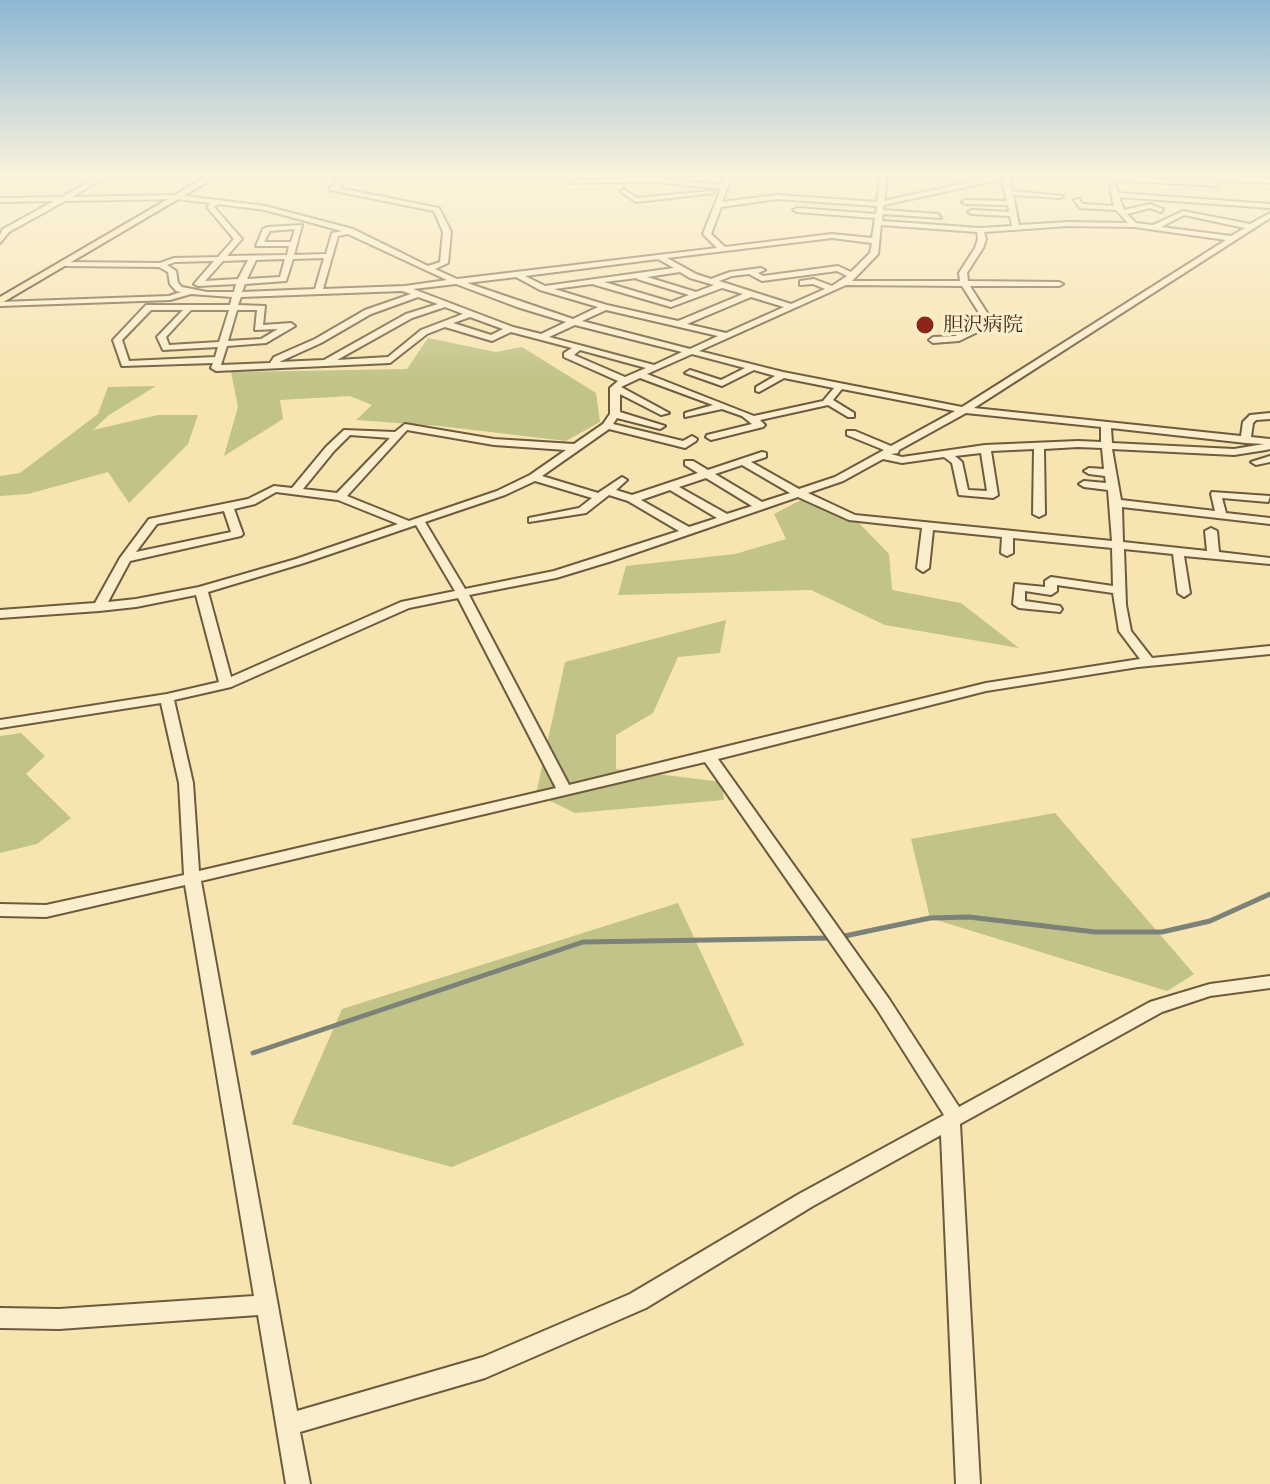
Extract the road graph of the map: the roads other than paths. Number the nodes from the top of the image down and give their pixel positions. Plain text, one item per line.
1 (98, 244) edge
2 (233, 244) edge
3 (294, 244) edge
4 (332, 244) edge
5 (378, 244) edge
6 (446, 244) edge
7 (718, 244) edge
8 (763, 244) edge
9 (875, 244) edge
10 (980, 244) edge
11 (1226, 244) edge
12 (723, 249) junction
13 (289, 256) junction
14 (329, 256) junction
15 (253, 258) junction
16 (661, 258) junction
17 (219, 259) junction
18 (65, 264) junction
19 (161, 265) junction
20 (429, 268) junction
21 (679, 270) junction
22 (772, 273) junction
23 (518, 275) junction
24 (636, 276) junction
25 (849, 280) junction
26 (592, 281) junction
27 (241, 282) junction
28 (457, 282) junction
29 (711, 282) junction
30 (803, 283) dead end
31 (965, 284) junction
32 (1059, 284) dead end
33 (722, 285) junction
34 (791, 285) dead end
35 (405, 288) junction
36 (543, 288) junction
37 (833, 289) junction
38 (319, 290) junction
39 (188, 292) junction
40 (419, 294) junction
41 (751, 294) junction
42 (237, 295) junction
43 (697, 295) junction
44 (0, 303) edge
45 (444, 305) junction
46 (605, 307) junction
47 (793, 307) junction
48 (187, 310) junction
49 (234, 310) junction
50 (467, 315) junction
51 (574, 322) junction
52 (446, 324) junction
53 (679, 324) junction
54 (510, 329) junction
55 (725, 335) junction
56 (540, 338) junction
57 (933, 340) dead end
58 (222, 345) junction
59 (578, 348) junction
60 (691, 350) junction
61 (218, 360) junction
62 (324, 363) junction
63 (272, 366) junction
64 (653, 367) junction
65 (754, 367) junction
66 (690, 373) dead end
67 (638, 374) junction
68 (783, 375) junction
69 (624, 380) junction
70 (839, 387) junction
71 (615, 388) junction
72 (759, 389) dead end
73 (828, 401) junction
74 (722, 406) junction
75 (964, 410) junction
76 (664, 413) dead end
77 (782, 413) junction
78 (615, 414) junction
79 (688, 415) dead end
80 (851, 415) dead end
81 (1270, 416) edge
82 (752, 419) junction
83 (796, 424) dead end
84 (1106, 424) junction
85 (607, 426) junction
86 (660, 426) dead end
87 (851, 433) dead end
88 (397, 435) junction
89 (711, 437) dead end
90 (692, 439) dead end
91 (1246, 440) junction
92 (1270, 444) edge
93 (1039, 445) junction
94 (1107, 446) junction
95 (573, 447) junction
96 (985, 448) junction
97 (889, 453) junction
98 (945, 453) junction
99 (762, 455) dead end
100 (1270, 459) edge
101 (742, 461) junction
102 (1256, 462) dead end
103 (689, 463) dead end
104 (1089, 471) dead end
105 (707, 473) junction
106 (1110, 473) junction
107 (534, 477) junction
108 (622, 480) dead end
109 (1084, 484) dead end
110 (669, 485) junction
111 (1113, 487) junction
112 (294, 493) junction
113 (604, 494) junction
114 (800, 494) junction
115 (340, 497) junction
116 (632, 499) junction
117 (1268, 499) edge
118 (1116, 503) junction
119 (228, 506) junction
120 (762, 507) junction
121 (1039, 514) dead end
122 (1221, 515) junction
123 (727, 519) junction
124 (533, 520) dead end
125 (1270, 521) edge
126 (415, 523) junction
127 (928, 524) junction
128 (1211, 531) dead end
129 (689, 532) junction
130 (1008, 533) junction
131 (1120, 545) junction
132 (1178, 551) junction
133 (1007, 553) dead end
134 (1213, 555) junction
135 (126, 558) junction
136 (1270, 561) edge
137 (923, 568) dead end
138 (201, 590) junction
139 (1120, 590) junction
140 (461, 592) junction
141 (1184, 593) dead end
142 (99, 607) junction
143 (1056, 609) dead end
144 (0, 614) edge
145 (1270, 650) edge
146 (1149, 662) junction
147 (226, 684) junction
148 (167, 698) junction
149 (0, 724) edge
150 (709, 757) junction
151 (564, 789) junction
152 (192, 878) junction
153 (0, 910) edge
154 (1270, 982) edge
155 (953, 1120) junction
156 (265, 1305) junction
157 (0, 1318) edge
158 (287, 1425) junction
159 (298, 1484) edge
160 (968, 1484) edge

1 - 18 main road
2 - 17 street
3 - 13 street
4 - 14 street
5 - 20 street
6 - 20 street
7 - 12 street
8 - 12 street
9 - 25 street
10 - 31 street
11 - 75 street
12 - 16 street
13 - 14 street
13 - 15 street
13 - 27 street
14 - 38 street
15 - 17 street
15 - 27 street
16 - 21 street
16 - 23 street
17 - 19 street
17 - 27 street
18 - 19 street
18 - 44 main road
19 - 39 street
20 - 28 street
21 - 24 street
21 - 29 street
22 - 25 street
22 - 29 street
22 - 34 street
23 - 28 street
23 - 36 street
24 - 26 street
24 - 43 street
25 - 31 street
25 - 37 street
26 - 36 street
26 - 43 street
27 - 42 street
28 - 35 street
28 - 51 street
29 - 33 street
30 - 37 street
31 - 32 street
31 - 57 street
33 - 41 street
33 - 43 street
35 - 38 street
35 - 40 street
36 - 46 street
37 - 47 street
38 - 42 street
39 - 42 street
39 - 44 street
40 - 45 street
40 - 63 street
41 - 47 street
41 - 53 street
42 - 49 street
45 - 50 street
45 - 62 street
46 - 51 street
46 - 53 street
47 - 55 street
48 - 49 street
48 - 58 street
48 - 61 street
49 - 58 street
49 - 58 street
50 - 52 street
50 - 54 street
51 - 56 street
51 - 60 street
52 - 54 street
52 - 62 street
53 - 55 street
54 - 56 street
55 - 60 street
56 - 59 street
58 - 61 street
59 - 64 street
59 - 69 street
60 - 64 street
60 - 65 street
61 - 63 street
62 - 63 street
64 - 67 street
65 - 66 street
65 - 68 street
67 - 69 street
67 - 74 street
68 - 70 street
68 - 72 street
69 - 71 street
70 - 73 street
70 - 75 street
71 - 76 street
71 - 78 street
73 - 77 street
73 - 80 street
74 - 79 street
74 - 82 street
75 - 84 street
75 - 97 street
77 - 82 street
77 - 83 street
78 - 85 street
78 - 86 street
81 - 91 street
82 - 89 street
84 - 91 street
84 - 94 street
85 - 90 street
85 - 95 street
87 - 97 street
88 - 95 street
88 - 112 street
88 - 115 street
91 - 92 street
92 - 94 street
93 - 94 street
93 - 96 street
93 - 121 street
94 - 106 street
95 - 107 street
96 - 98 street
96 - 98 street
97 - 98 street
97 - 114 street
99 - 101 street
100 - 102 street
101 - 105 street
101 - 114 street
103 - 105 street
104 - 106 street
105 - 110 street
105 - 120 street
106 - 111 street
107 - 113 street
107 - 126 street
108 - 113 street
109 - 111 street
110 - 116 street
110 - 123 street
111 - 118 street
112 - 115 street
112 - 119 street
113 - 116 street
113 - 124 street
114 - 120 street
114 - 127 street
115 - 126 street
116 - 129 street
117 - 122 street
118 - 122 street
118 - 131 street
119 - 135 street
119 - 135 street
120 - 123 street
122 - 125 street
123 - 129 street
126 - 138 street
126 - 140 street
127 - 130 street
127 - 137 street
128 - 134 street
129 - 140 street
130 - 131 street
130 - 133 street
131 - 132 street
131 - 139 street
132 - 134 street
132 - 141 street
134 - 136 street
135 - 142 street
138 - 142 street
138 - 147 street
139 - 143 street
139 - 146 street
140 - 147 street
140 - 151 street
142 - 144 street
145 - 146 street
146 - 150 street
147 - 148 street
148 - 149 street
148 - 152 street
150 - 151 street
150 - 155 street
151 - 152 street
152 - 153 street
152 - 156 street
154 - 155 street
155 - 158 street
155 - 160 street
156 - 157 street
156 - 158 street
158 - 159 street

